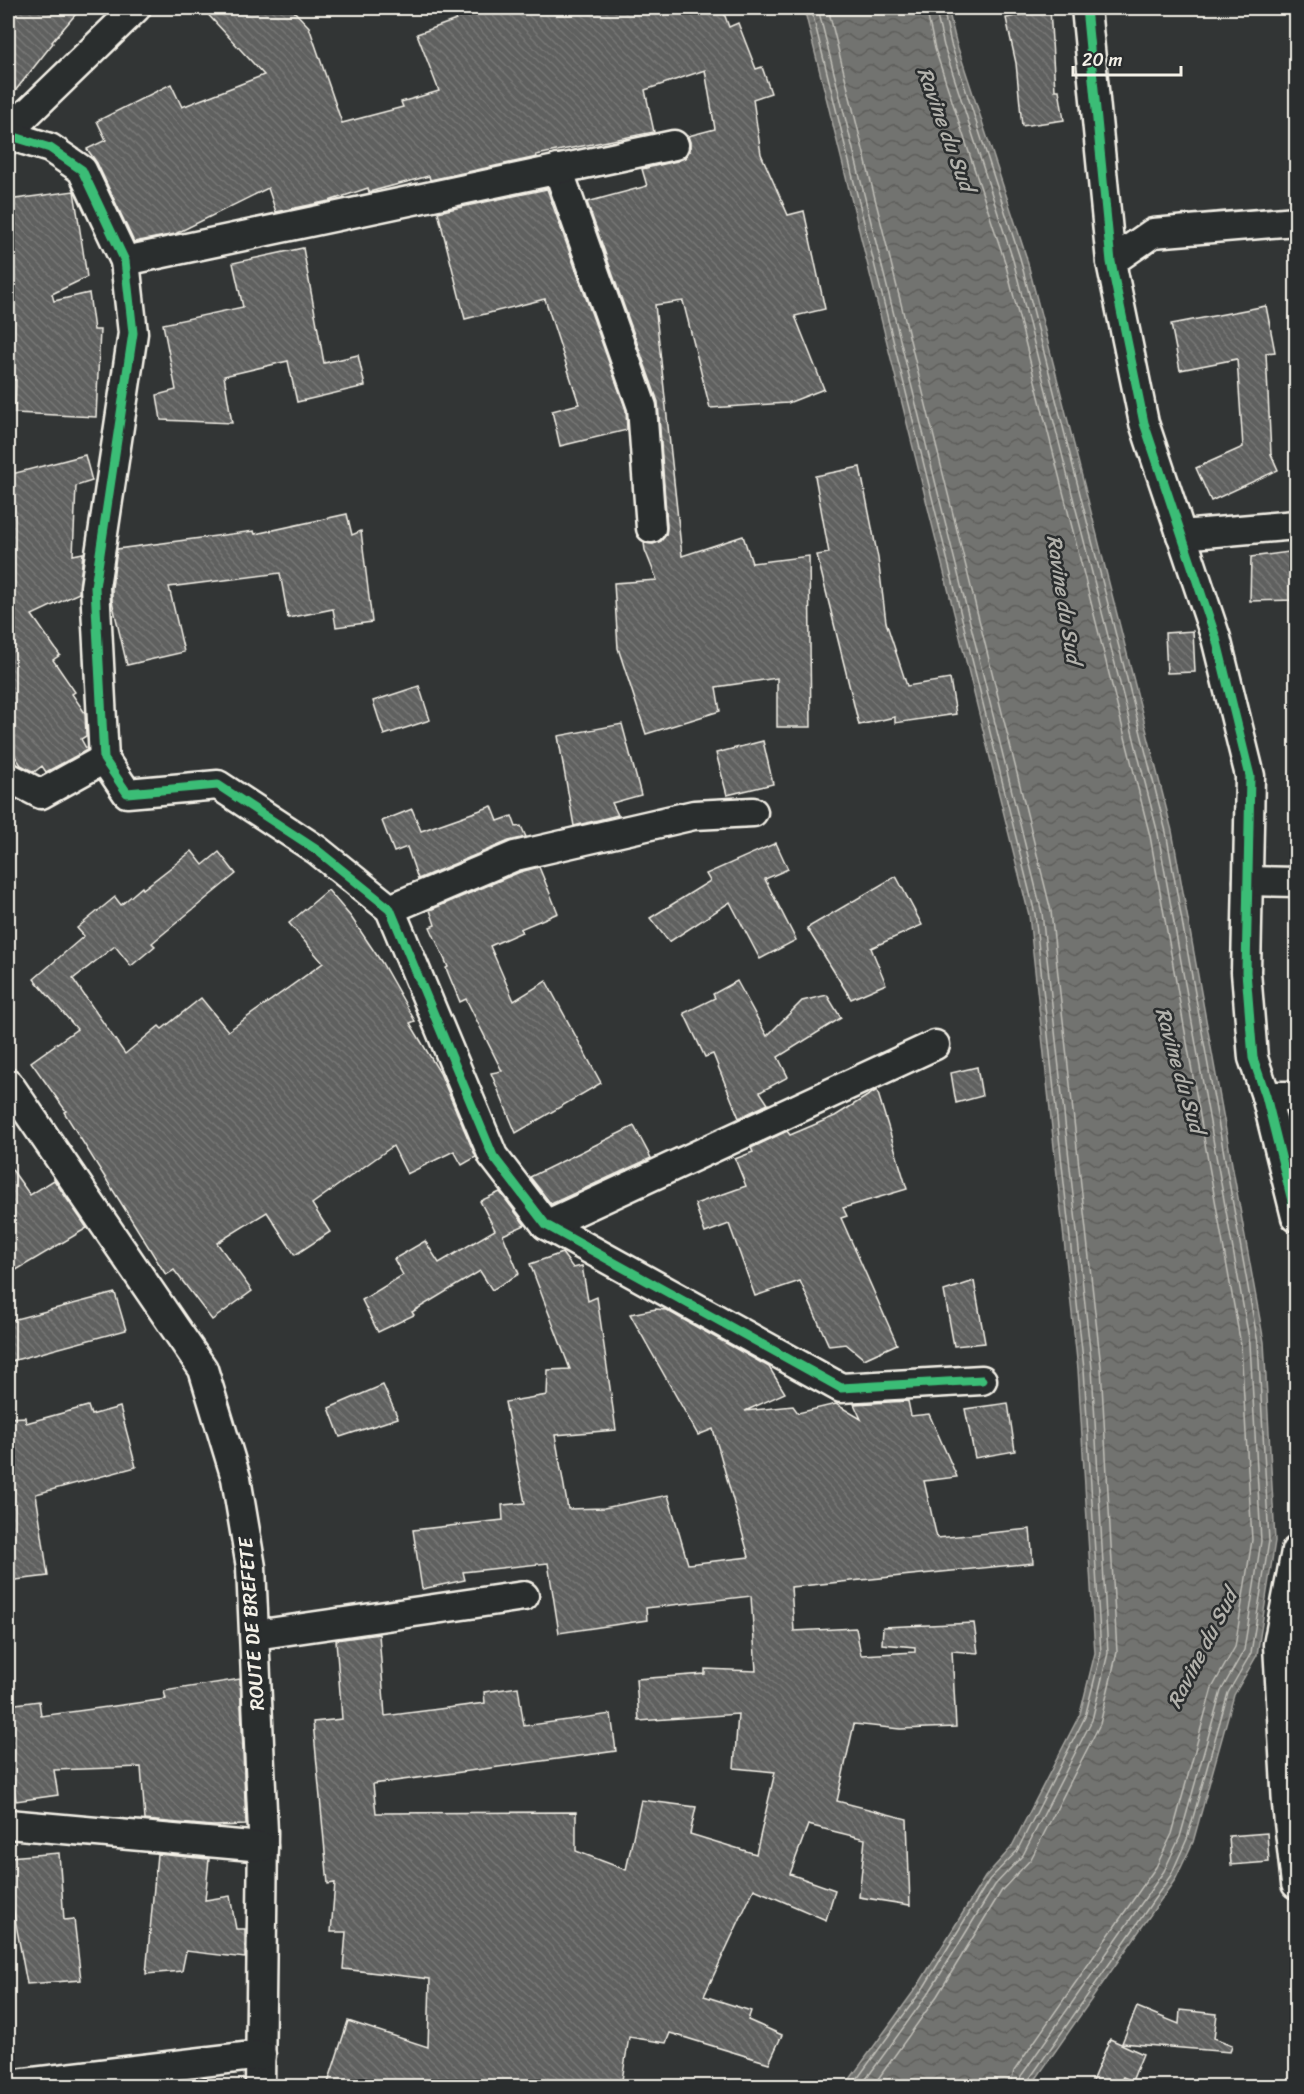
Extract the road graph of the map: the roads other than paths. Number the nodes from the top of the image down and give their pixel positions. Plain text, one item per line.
1 (136, 8) edge
2 (1086, 8) edge
3 (8, 133) edge
4 (674, 145) dead end
5 (558, 170) junction
6 (1296, 221) edge
7 (124, 261) junction
8 (1111, 262) junction
9 (1296, 525) edge
10 (651, 528) dead end
11 (1181, 535) junction
12 (104, 759) junction
13 (8, 777) edge
14 (753, 812) dead end
15 (1248, 881) junction
16 (1296, 882) edge
17 (390, 909) junction
18 (935, 1045) dead end
19 (8, 1083) edge
20 (1266, 1096) junction
21 (1296, 1096) edge
22 (1296, 1217) edge
23 (546, 1225) junction
24 (982, 1380) dead end
25 (1296, 1551) edge
26 (524, 1596) dead end
27 (255, 1635) junction
28 (8, 1824) edge
29 (263, 1847) junction
30 (1294, 1849) edge
31 (1296, 1884) edge
32 (261, 2055) junction
33 (8, 2085) edge
34 (260, 2086) edge

1 - 3 street
2 - 8 street
3 - 7 street
4 - 5 street
5 - 7 street
5 - 10 street
6 - 8 street
7 - 12 street
8 - 11 street
9 - 11 street
11 - 15 street
12 - 13 street
12 - 17 street
14 - 17 street
15 - 16 street
15 - 20 street
17 - 23 street
18 - 23 street
19 - 27 street, ROUTE DE BREFETE
20 - 21 street
20 - 22 street
23 - 24 street
25 - 30 street
26 - 27 street
27 - 29 street, ROUTE DE BREFETE
28 - 29 street
29 - 32 street, ROUTE DE BREFETE
30 - 31 street
32 - 33 street
32 - 34 street, ROUTE DE BREFETE

